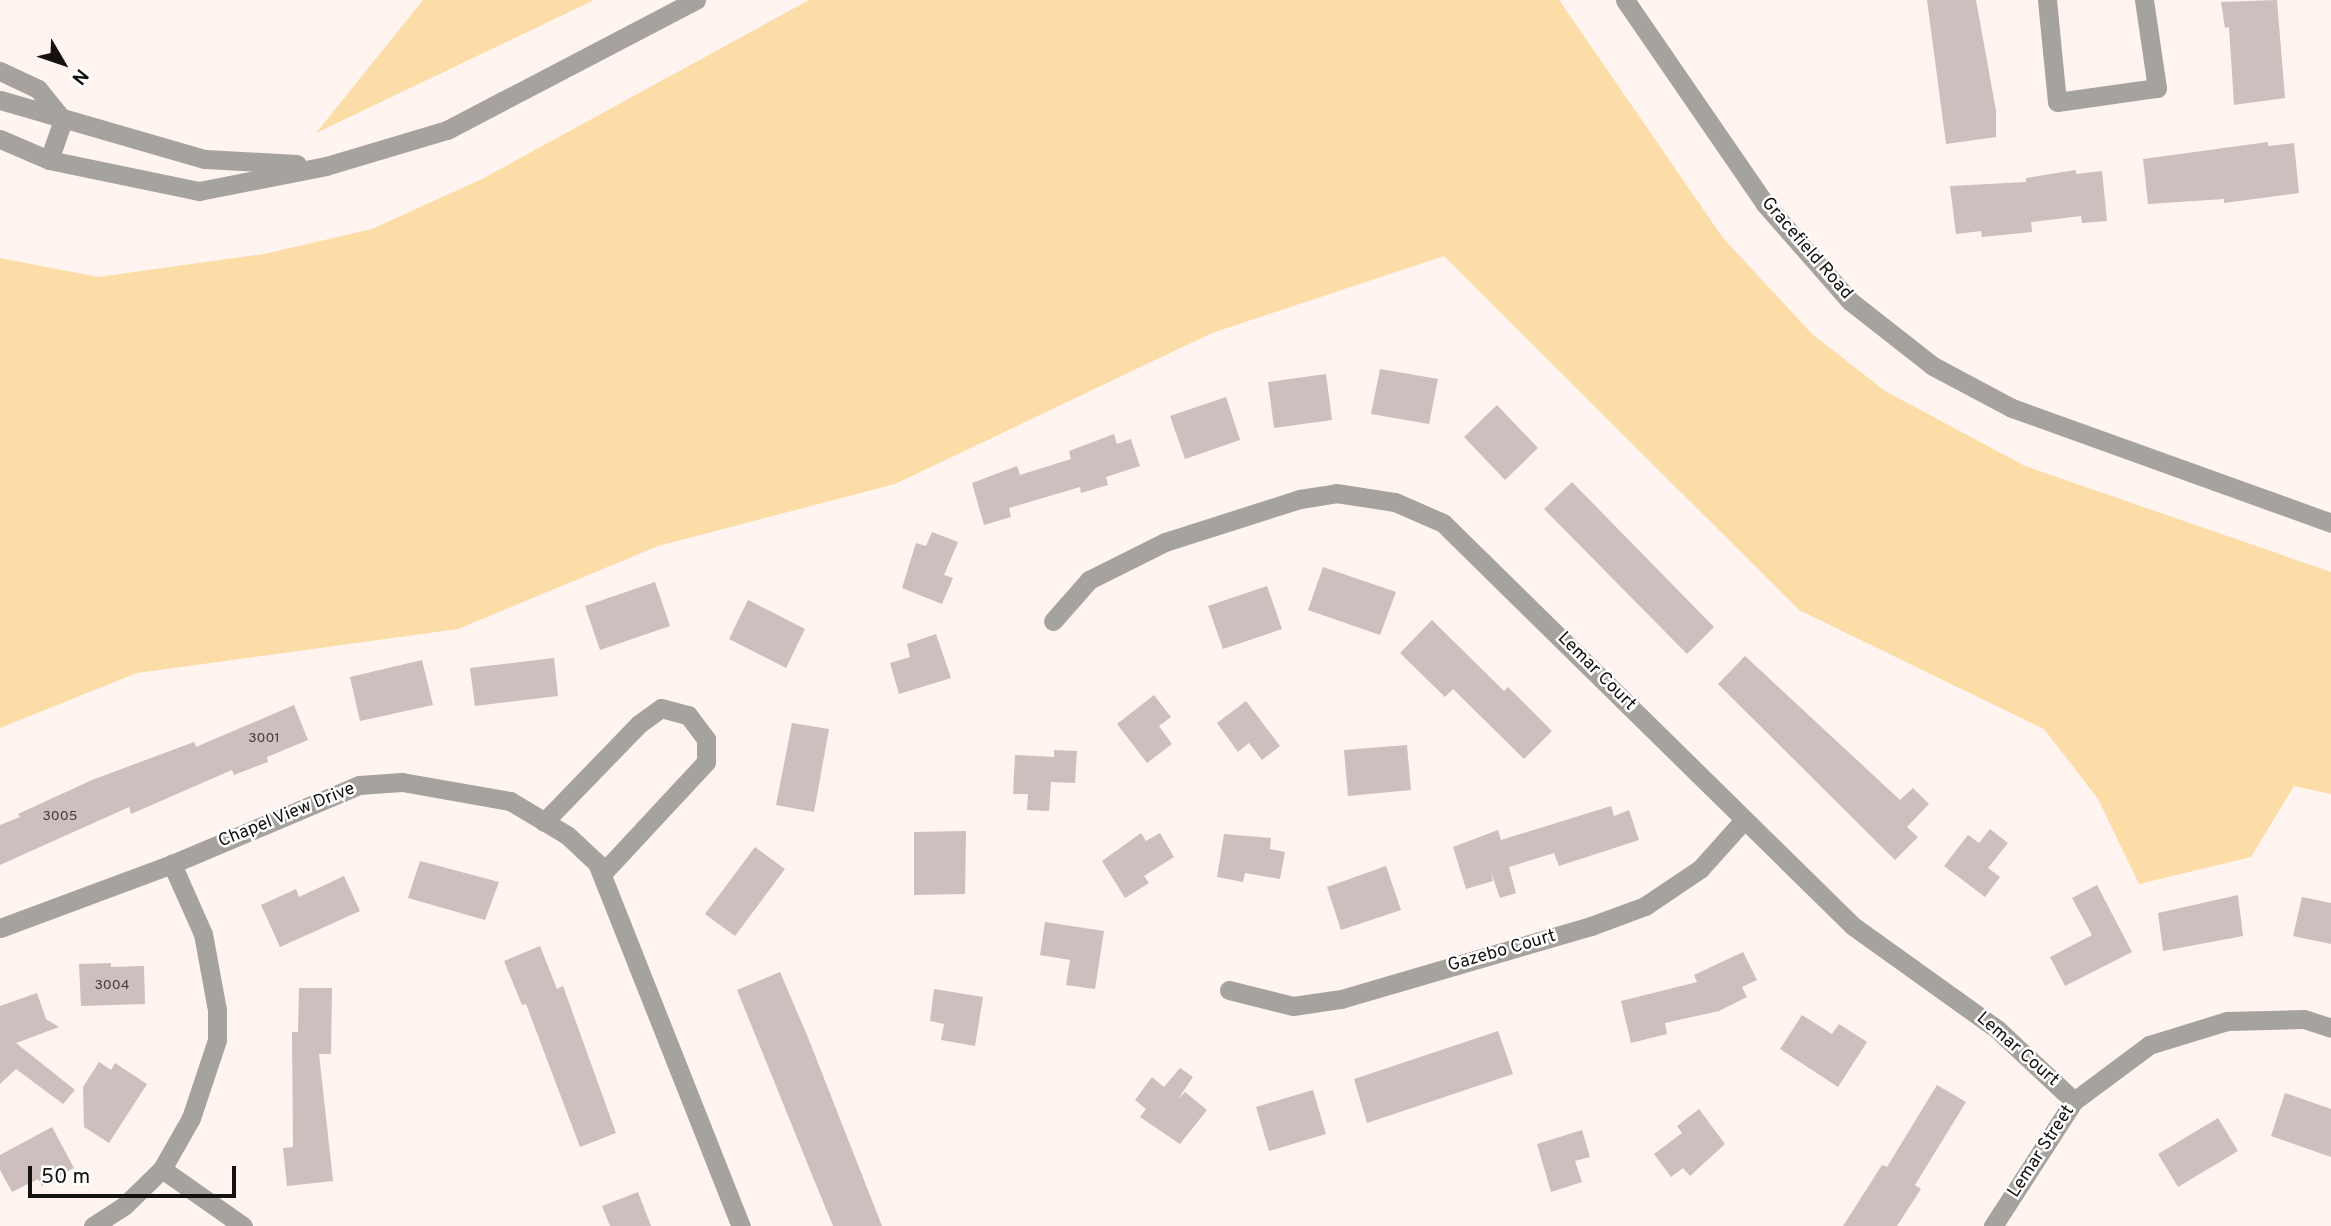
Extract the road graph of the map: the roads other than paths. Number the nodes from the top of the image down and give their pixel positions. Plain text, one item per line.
1 (696, 0) edge
2 (1625, 0) edge
3 (2047, 0) edge
4 (2144, 0) edge
5 (0, 71) edge
6 (0, 100) edge
7 (63, 120) junction
8 (0, 139) edge
9 (49, 160) junction
10 (326, 166) junction
11 (2331, 523) edge
12 (1053, 621) dead end
13 (1744, 820) junction
14 (544, 822) junction
15 (172, 864) junction
16 (601, 874) junction
17 (0, 928) edge
18 (1228, 990) dead end
19 (2331, 1028) edge
20 (2074, 1101) junction
21 (162, 1169) junction
22 (93, 1226) edge
23 (243, 1226) edge
24 (741, 1226) edge
25 (1993, 1226) edge

1 - 10 street
2 - 11 street, Gracefield Road
3 - 4 street
5 - 7 street
6 - 7 street
7 - 9 street
7 - 10 street
8 - 9 street
9 - 10 street
12 - 13 street, Lemar Court
13 - 18 street, Gazebo Court
13 - 20 street, Lemar Court
14 - 15 street, Chapel View Drive
14 - 16 street, Chapel View Drive
14 - 16 street
15 - 17 street, Chapel View Drive
15 - 21 street
16 - 24 street, Chapel View Drive
19 - 20 street, Lemar Street
20 - 25 street, Lemar Street
21 - 22 street
21 - 23 street

